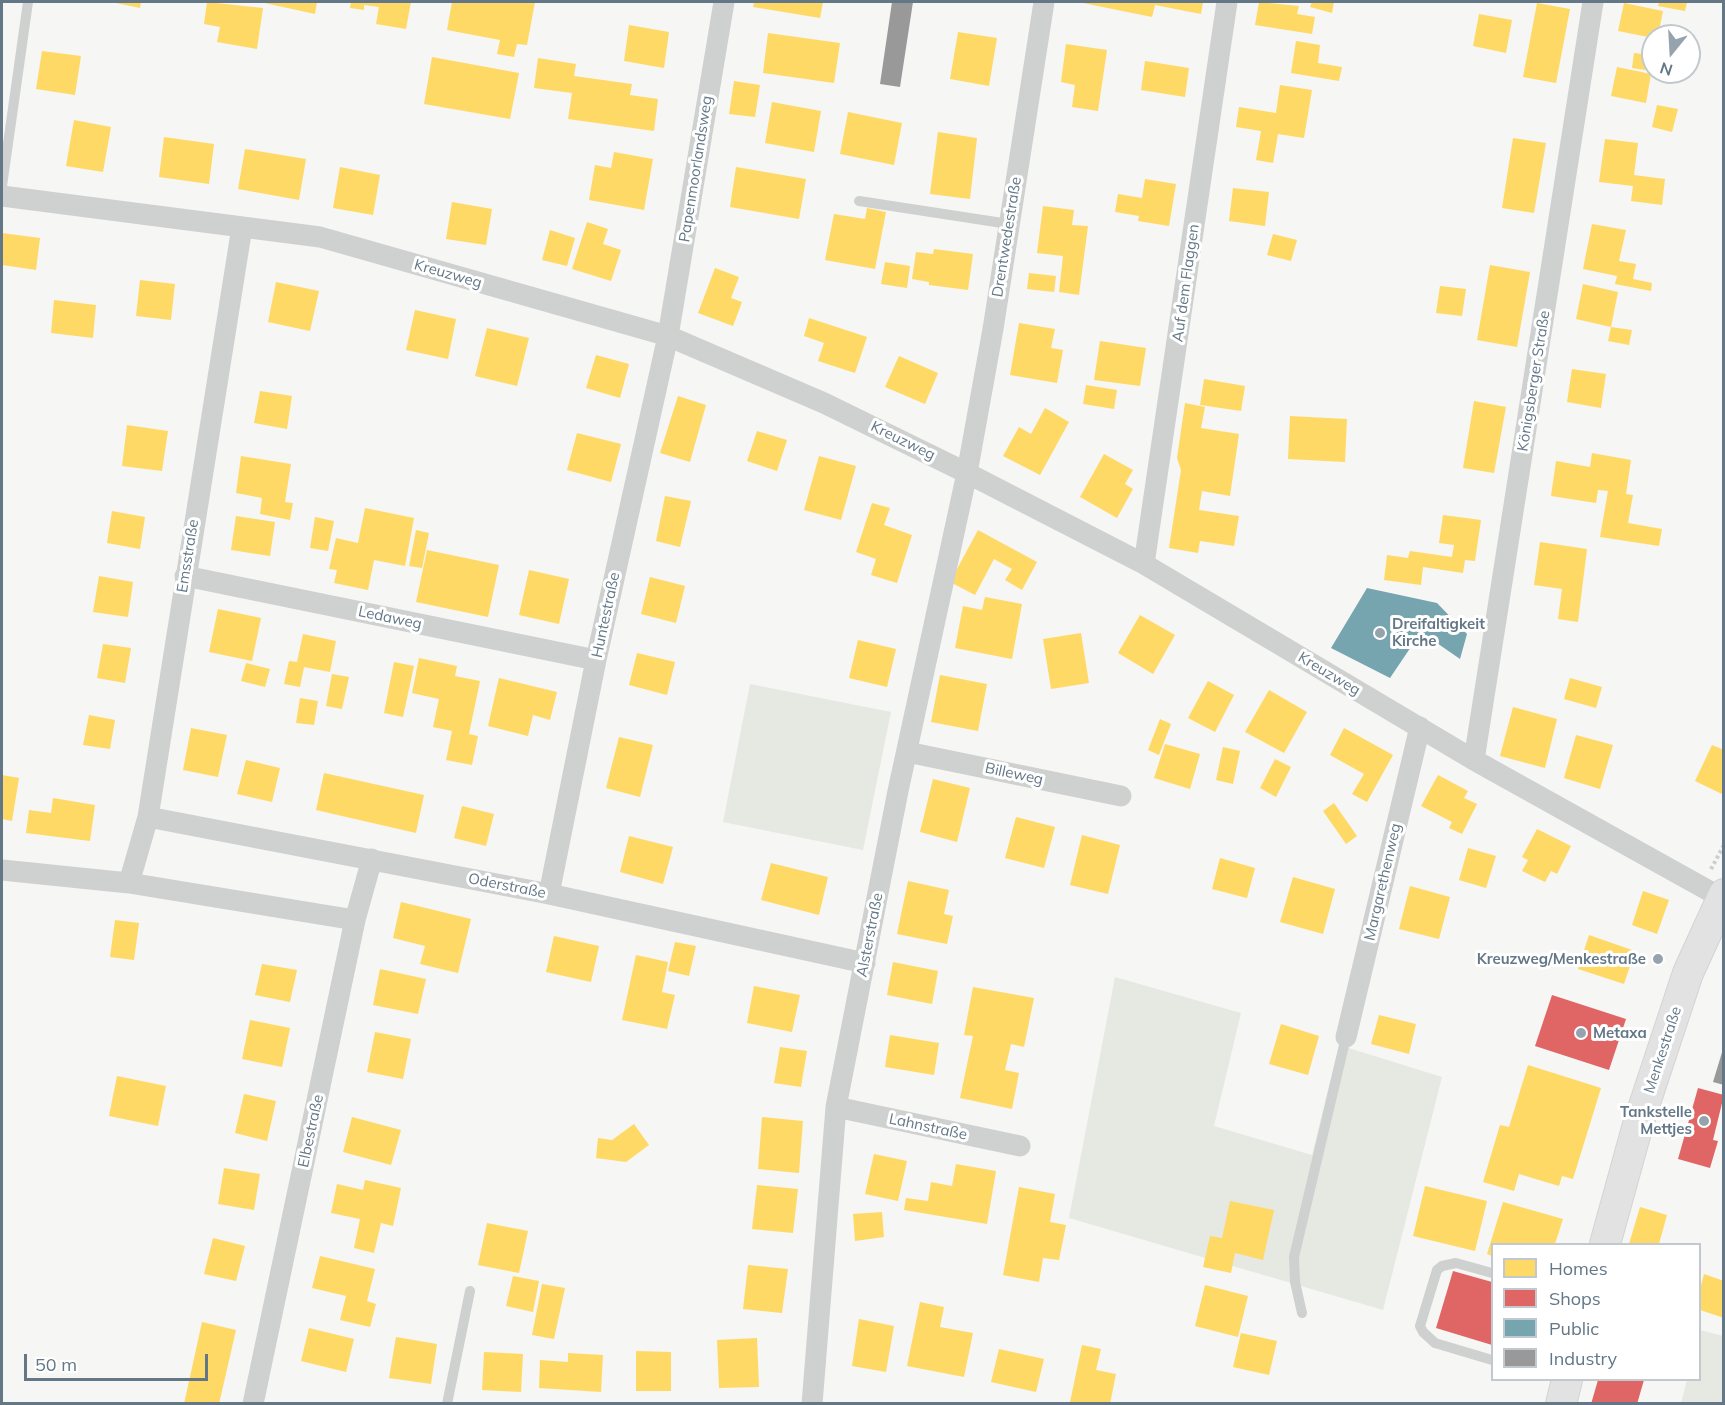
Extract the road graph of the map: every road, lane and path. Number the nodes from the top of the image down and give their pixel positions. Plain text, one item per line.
1 (28, 2) edge
2 (724, 2) edge
3 (1044, 2) edge
4 (1227, 2) edge
5 (1593, 2) edge
6 (2, 186) edge
7 (2, 196) edge
8 (859, 201) dead end
9 (1009, 224) junction
10 (242, 227) junction
11 (668, 336) junction
12 (967, 473) junction
13 (1144, 564) junction
14 (185, 576) junction
15 (596, 660) junction
16 (1420, 727) junction
17 (907, 752) junction
18 (1474, 760) junction
19 (1121, 796) dead end
20 (148, 816) junction
21 (372, 859) junction
22 (2, 870) edge
23 (129, 883) junction
24 (549, 894) junction
25 (1723, 897) edge
26 (355, 920) junction
27 (865, 963) junction
28 (1346, 1037) joint
29 (836, 1107) junction
30 (1020, 1146) dead end
31 (1606, 1243) edge
32 (1491, 1273) edge
33 (470, 1291) dead end
34 (1302, 1313) dead end
35 (1491, 1360) edge
36 (253, 1404) edge
37 (447, 1404) edge
38 (812, 1404) edge

1 - 6 lane
2 - 11 street, Papenmoorlandsweg
3 - 9 street, Drentwedestraße
4 - 13 street, Auf dem Flaggen
5 - 18 street, Königsberger Straße
7 - 10 street, Kreuzweg
8 - 9 lane
9 - 12 street, Drentwedestraße
10 - 11 street, Kreuzweg
10 - 14 street, Emsstraße
11 - 12 street, Kreuzweg
11 - 15 street, Huntestraße
12 - 13 street, Kreuzweg
12 - 17 street, Alsterstraße
13 - 16 street, Kreuzweg
14 - 15 street, Ledaweg
14 - 20 street, Emsstraße
15 - 24 street, Huntestraße
16 - 18 street, Kreuzweg
16 - 28 street, Margarethenweg
17 - 19 street, Billeweg
17 - 27 street, Alsterstraße
18 - 25 street, Kreuzweg
20 - 21 street, Oderstraße
20 - 23 street, Emsstraße
21 - 24 street, Oderstraße
21 - 26 street, Elbestraße
22 - 23 street
23 - 26 street
24 - 27 street, Oderstraße
25 - 31 street, Menkestraße
26 - 36 street, Elbestraße
27 - 29 street, Alsterstraße
28 - 34 lane
29 - 30 street, Lahnstraße
29 - 38 street, Alsterstraße
32 - 35 lane
33 - 37 lane

